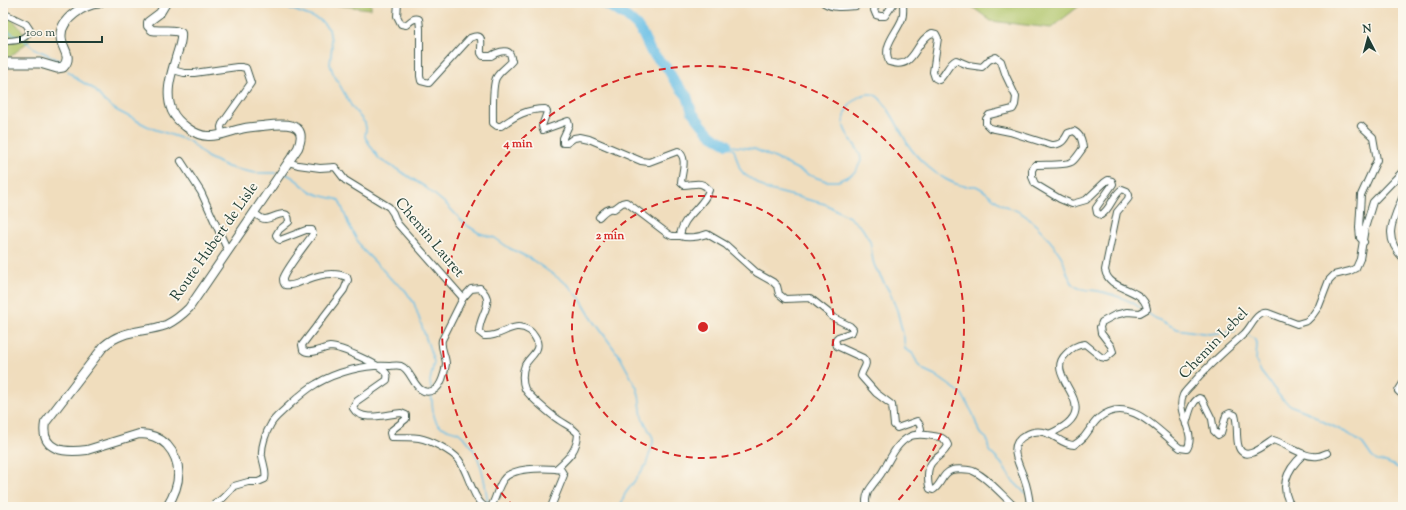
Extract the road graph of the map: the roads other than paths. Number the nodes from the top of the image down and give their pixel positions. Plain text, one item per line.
1 (99, 3) edge
2 (166, 3) edge
3 (824, 3) edge
4 (858, 3) edge
5 (877, 3) edge
6 (894, 3) edge
7 (903, 3) edge
8 (399, 4) edge
9 (3, 13) edge
10 (3, 40) edge
11 (3, 63) edge
12 (173, 70) junction
13 (1361, 126) dead end
14 (222, 134) junction
15 (181, 161) dead end
16 (288, 162) junction
17 (1403, 170) edge
18 (1403, 196) edge
19 (254, 212) junction
20 (600, 217) dead end
21 (680, 236) junction
22 (1364, 242) junction
23 (228, 251) junction
24 (1403, 258) edge
25 (463, 298) junction
26 (375, 365) junction
27 (1403, 383) edge
28 (1403, 394) edge
29 (1186, 426) junction
30 (918, 434) junction
31 (1050, 434) junction
32 (1327, 453) dead end
33 (1304, 454) junction
34 (556, 469) junction
35 (167, 507) edge
36 (211, 507) edge
37 (488, 507) edge
38 (552, 507) edge
39 (867, 507) edge
40 (1017, 507) edge
41 (1025, 507) edge
42 (1292, 507) edge

1 - 11 main road
2 - 12 main road, Route Hubert de Lisle
3 - 4 street
5 - 6 street
7 - 31 street
8 - 21 street
9 - 10 street
12 - 14 main road, Route Hubert de Lisle
12 - 14 street
13 - 22 street
14 - 16 main road, Route Hubert de Lisle
15 - 23 street
16 - 19 main road, Route Hubert de Lisle
16 - 25 street, Chemin Lauret
17 - 22 street, Chemin Lebel
18 - 24 street
19 - 23 main road, Route Hubert de Lisle
19 - 26 street
20 - 21 street
21 - 30 street
22 - 29 street, Chemin Lebel
23 - 35 main road, Route Hubert de Lisle
25 - 26 street, Chemin Lauret
25 - 34 street, Chemin Lauret
26 - 36 street
26 - 37 street
27 - 28 street
29 - 31 street, Chemin Lebel
29 - 33 street
30 - 39 street
30 - 40 street
31 - 41 street, Chemin Lebel
32 - 33 street
33 - 42 street
34 - 37 street
34 - 38 street

